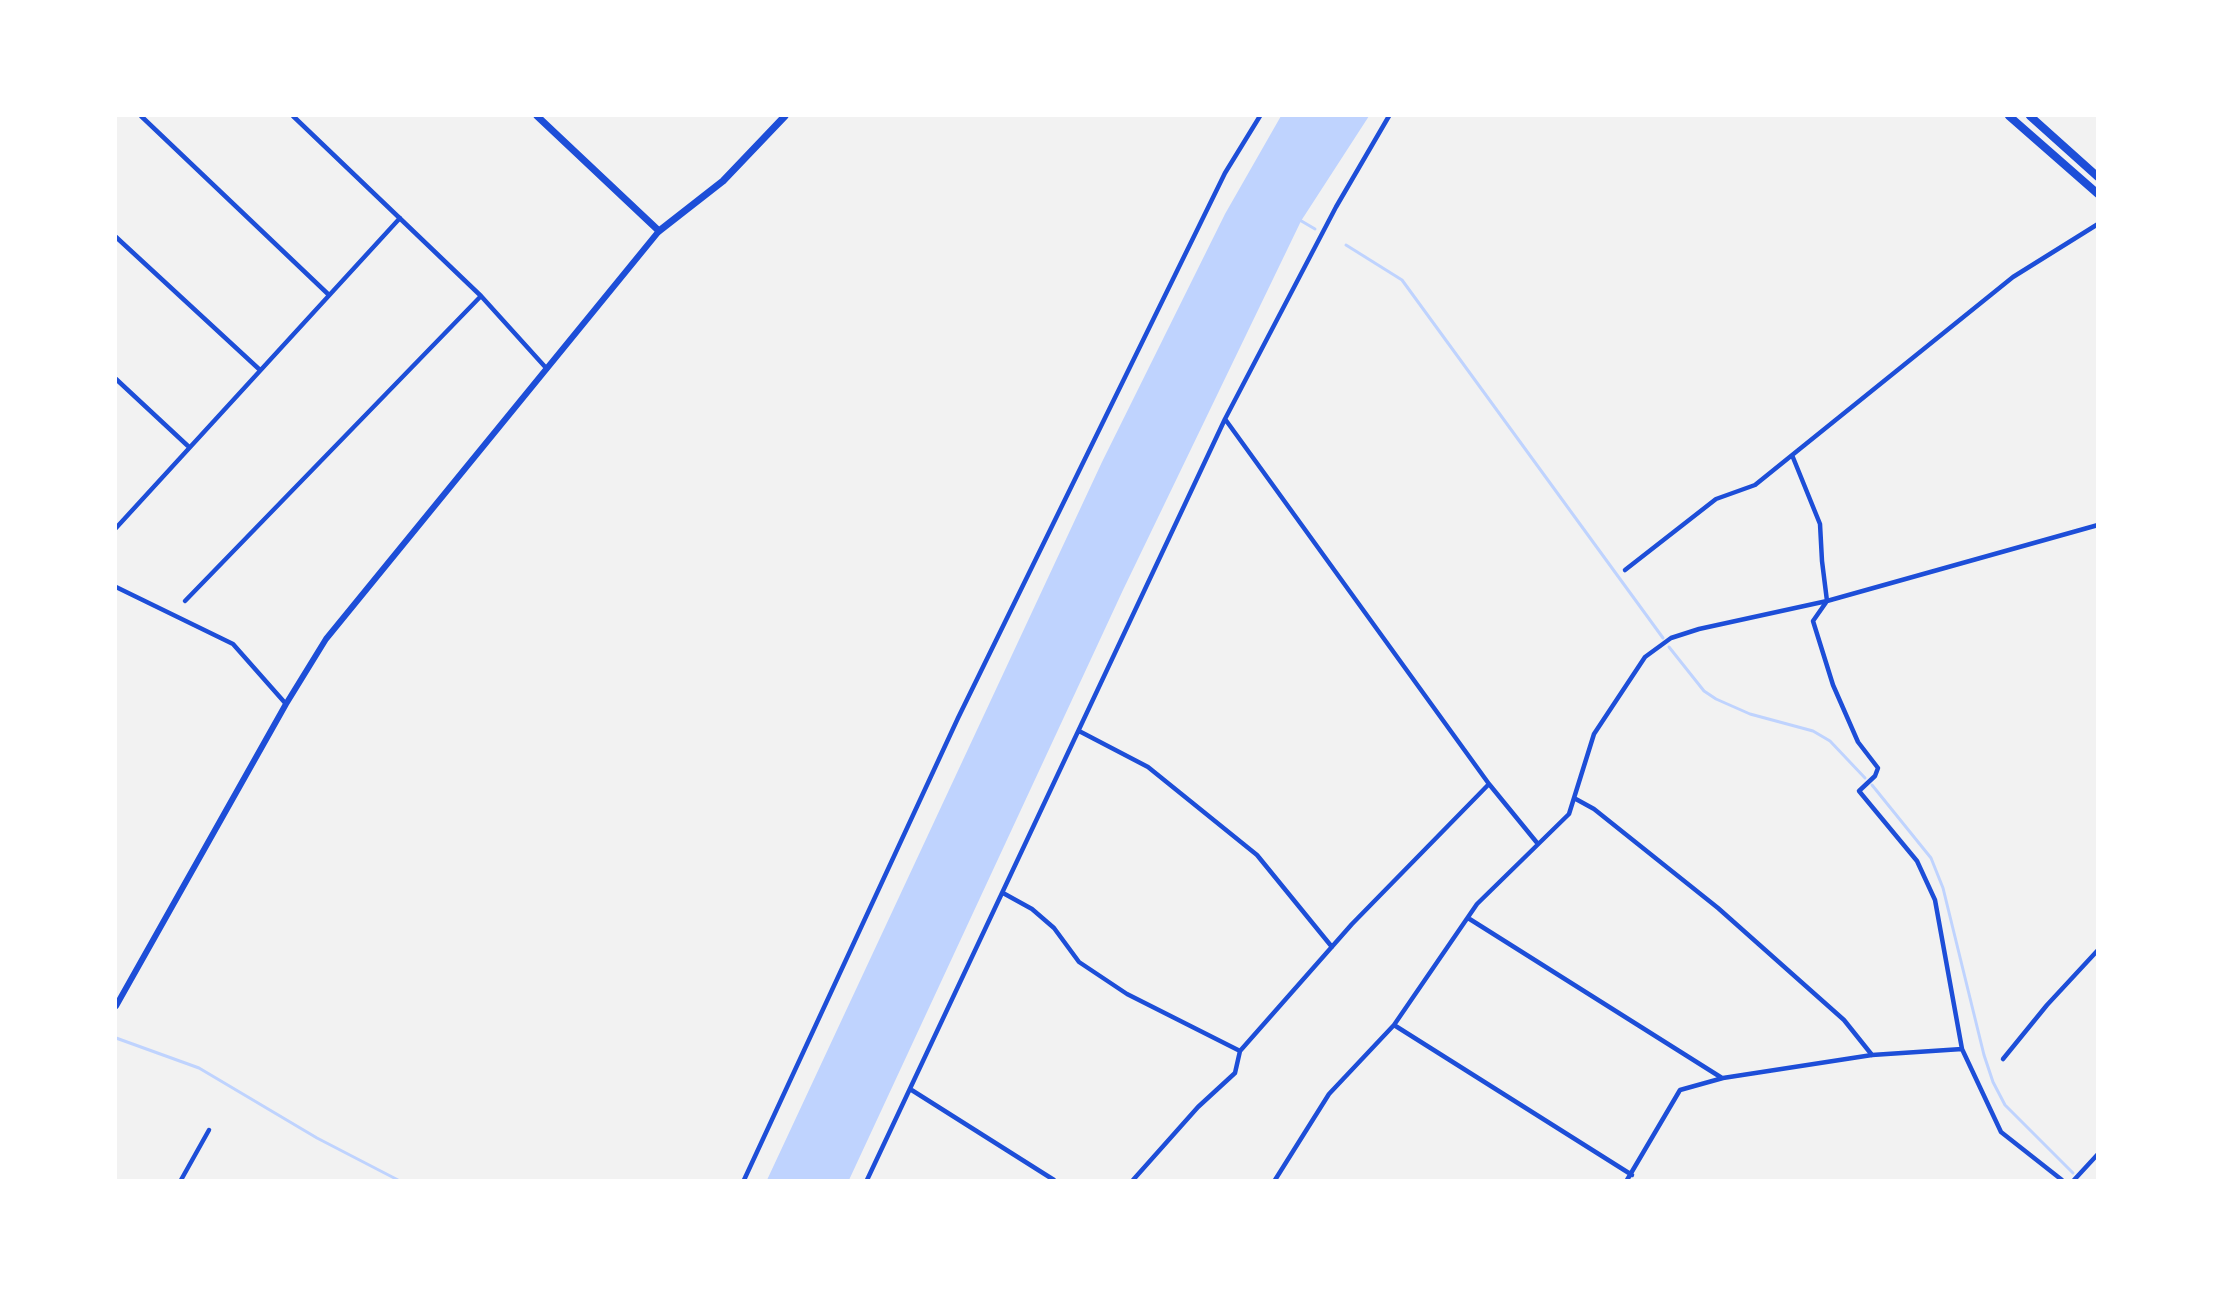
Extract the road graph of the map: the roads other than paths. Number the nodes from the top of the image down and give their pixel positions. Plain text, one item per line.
1 (141, 116) edge
2 (293, 116) edge
3 (537, 116) edge
4 (785, 116) edge
5 (1260, 116) edge
6 (1389, 116) edge
7 (2009, 116) edge
8 (2030, 116) edge
9 (2097, 177) edge
10 (2097, 194) edge
11 (400, 218) junction
12 (2097, 224) edge
13 (659, 231) junction
14 (116, 237) edge
15 (329, 295) junction
16 (481, 296) junction
17 (547, 369) junction
18 (260, 370) junction
19 (116, 379) edge
20 (1225, 419) junction
21 (189, 447) junction
22 (1792, 455) junction
23 (2097, 525) edge
24 (116, 528) edge
25 (1625, 570) dead end
26 (116, 587) edge
27 (185, 601) dead end
28 (1827, 601) junction
29 (286, 704) junction
30 (1079, 731) junction
31 (1489, 784) junction
32 (1574, 798) junction
33 (1538, 844) junction
34 (1003, 893) junction
35 (1468, 918) junction
36 (1332, 947) junction
37 (2097, 950) edge
38 (116, 1006) edge
39 (1394, 1025) junction
40 (1962, 1049) junction
41 (1240, 1050) junction
42 (1872, 1055) junction
43 (2003, 1059) dead end
44 (1723, 1078) junction
45 (910, 1089) junction
46 (209, 1130) dead end
47 (2097, 1154) edge
48 (1632, 1175) junction
49 (181, 1180) edge
50 (744, 1180) edge
51 (867, 1180) edge
52 (1054, 1180) edge
53 (1133, 1180) edge
54 (1275, 1180) edge
55 (1627, 1180) edge
56 (2062, 1180) edge
57 (2074, 1180) edge

1 - 15 street
2 - 11 street
3 - 13 main road
4 - 13 main road
5 - 50 street
6 - 20 street
7 - 10 main road
8 - 9 main road
11 - 15 street
11 - 16 street
12 - 22 street
13 - 17 street
14 - 18 street
15 - 18 street
16 - 17 street
16 - 27 street
17 - 29 street
18 - 21 street
19 - 21 street
20 - 30 street
20 - 31 street
21 - 24 street
22 - 25 street
22 - 28 street
23 - 28 street
26 - 29 street
28 - 32 street
28 - 40 street
29 - 38 street
30 - 34 street
30 - 36 street
31 - 33 street
31 - 36 street
32 - 33 street
32 - 42 street
33 - 35 street
34 - 41 street
34 - 45 street
35 - 39 street
35 - 44 street
36 - 41 street
37 - 43 street
39 - 48 street
39 - 54 street
40 - 42 street
40 - 56 street
41 - 53 street
42 - 44 street
44 - 48 street
45 - 51 street
45 - 52 street
46 - 49 street
47 - 57 street
48 - 55 street

